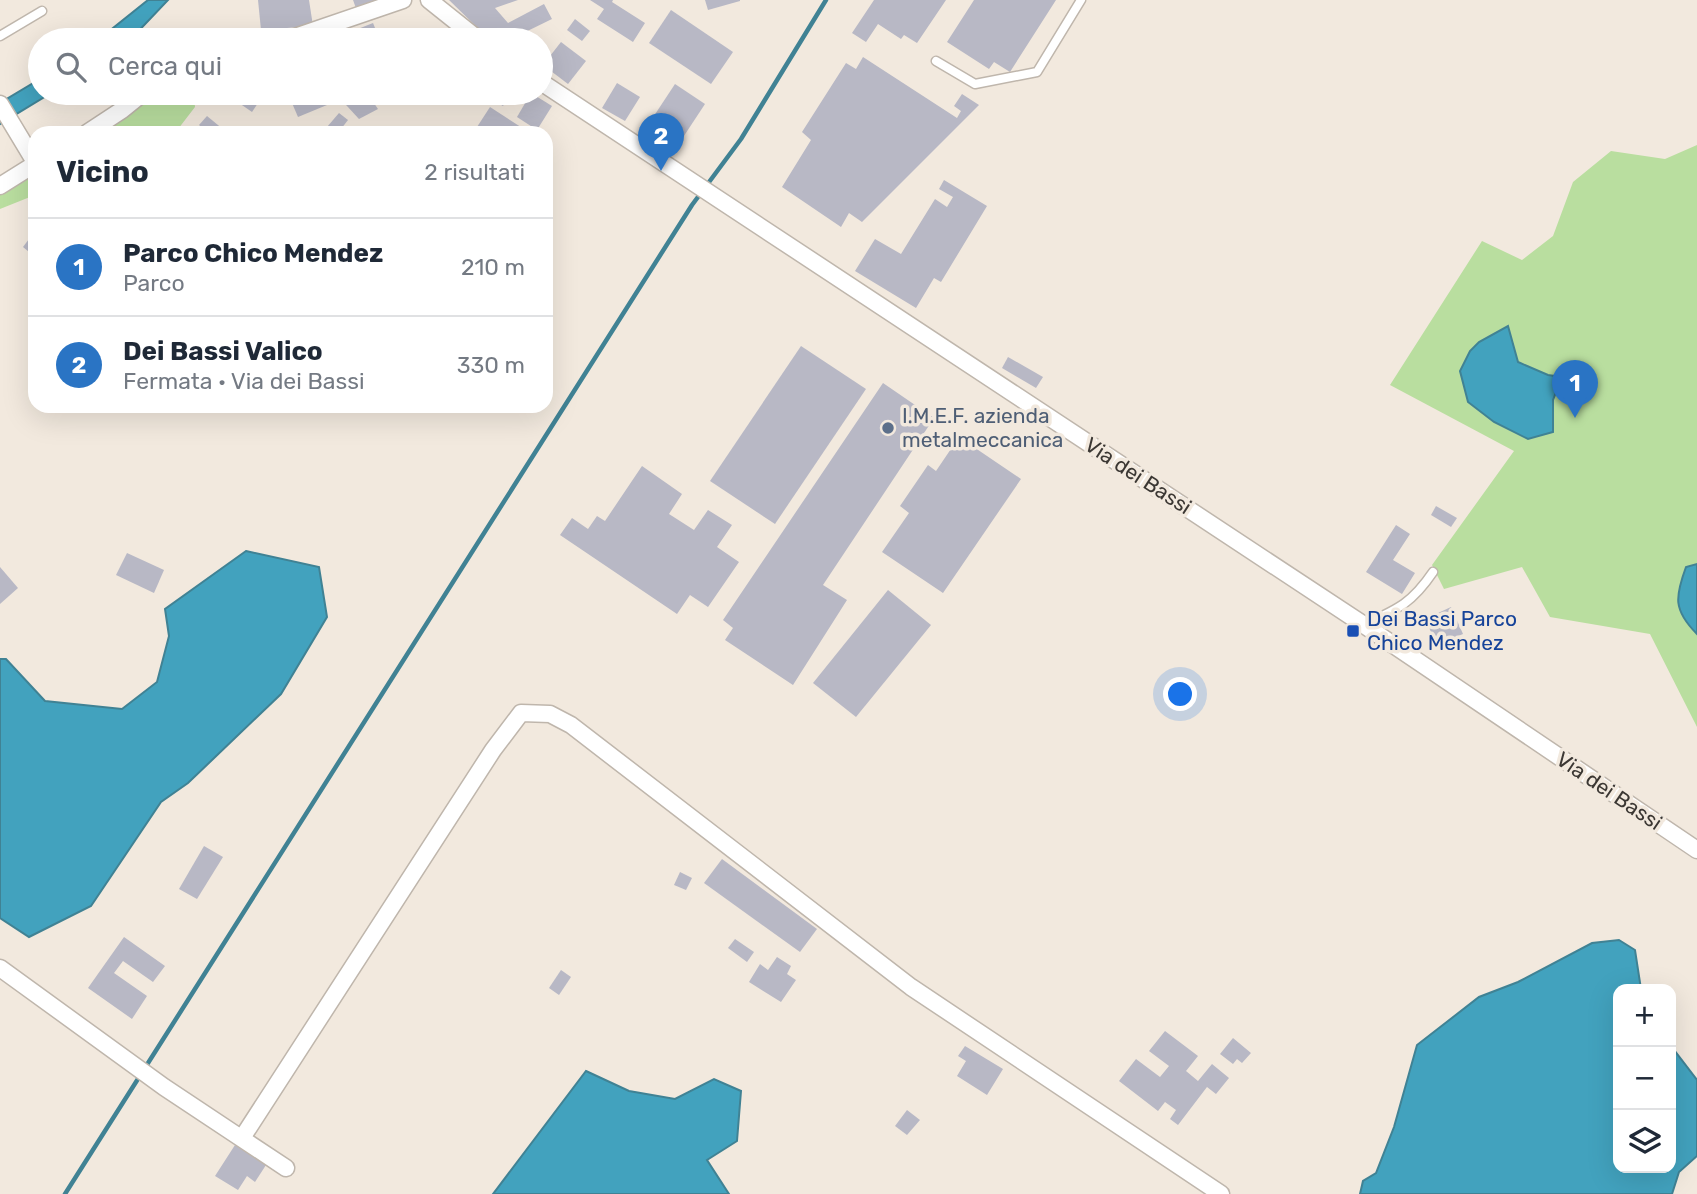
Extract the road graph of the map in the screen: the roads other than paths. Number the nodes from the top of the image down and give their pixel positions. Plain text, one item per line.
1 (403, 0) edge
2 (429, 0) edge
3 (1081, 0) edge
4 (42, 11) dead end
5 (321, 28) edge
6 (464, 28) edge
7 (0, 36) edge
8 (936, 61) dead end
9 (553, 90) edge
10 (0, 104) edge
11 (128, 105) edge
12 (98, 126) edge
13 (28, 151) edge
14 (28, 163) edge
15 (0, 186) edge
16 (1433, 572) dead end
17 (1364, 625) junction
18 (1697, 850) edge
19 (0, 968) edge
20 (242, 1138) junction
21 (286, 1168) dead end
22 (1221, 1194) edge

1 - 5 street
2 - 6 street
3 - 8 lane
4 - 7 lane
9 - 17 street, Via dei Bassi
10 - 13 street
11 - 12 street
14 - 15 street
16 - 17 lane
17 - 18 street, Via dei Bassi
19 - 20 street
20 - 21 street
20 - 22 street

